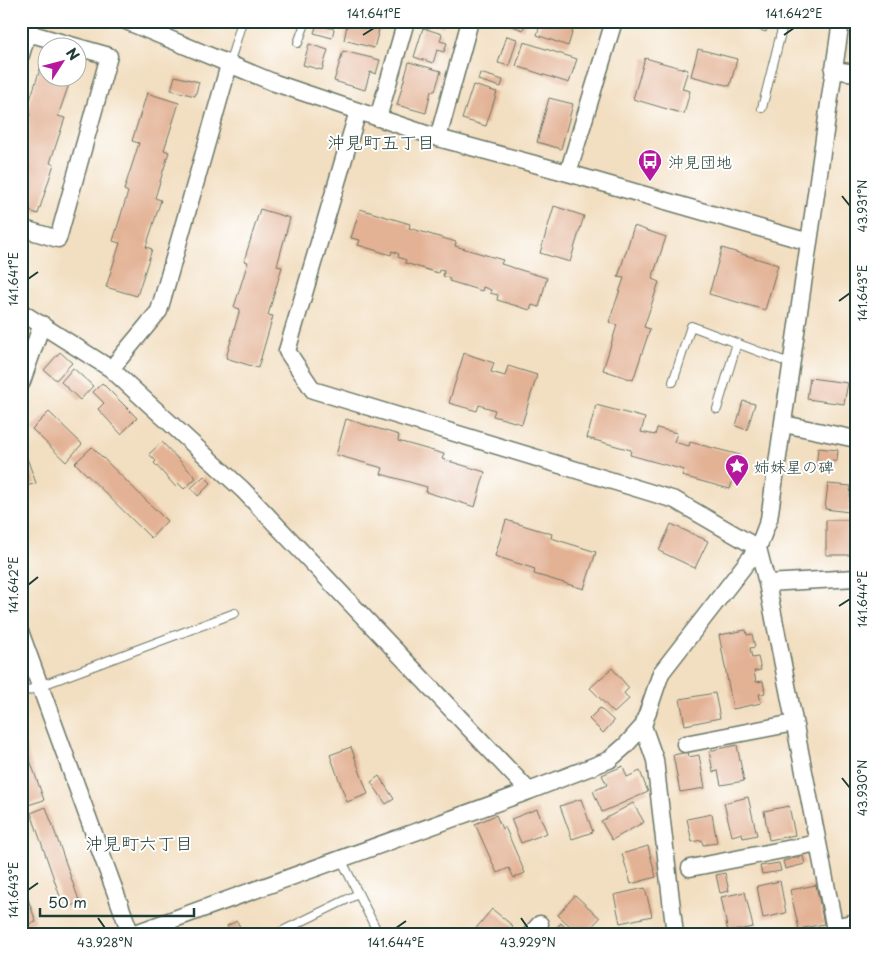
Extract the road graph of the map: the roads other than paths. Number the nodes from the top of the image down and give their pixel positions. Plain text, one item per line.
1 (126, 21) edge
2 (242, 21) edge
3 (306, 21) edge
4 (406, 21) edge
5 (470, 21) edge
6 (614, 21) edge
7 (784, 21) edge
8 (840, 21) edge
9 (30, 27) edge
10 (298, 43) dead end
11 (21, 55) edge
12 (229, 65) junction
13 (833, 70) junction
14 (856, 73) edge
15 (762, 108) dead end
16 (358, 111) junction
17 (378, 118) junction
18 (438, 138) junction
19 (568, 173) junction
20 (21, 228) edge
21 (809, 242) junction
22 (21, 312) edge
23 (42, 324) junction
24 (737, 343) junction
25 (792, 364) junction
26 (111, 369) junction
27 (673, 382) dead end
28 (21, 384) edge
29 (717, 410) dead end
30 (784, 424) junction
31 (856, 438) edge
32 (758, 548) junction
33 (856, 578) edge
34 (767, 583) junction
35 (235, 613) dead end
36 (21, 634) edge
37 (40, 686) junction
38 (21, 693) edge
39 (794, 723) junction
40 (643, 726) junction
41 (685, 744) dead end
42 (529, 791) junction
43 (818, 843) junction
44 (341, 859) junction
45 (690, 868) dead end
46 (358, 894) junction
47 (856, 922) edge
48 (835, 931) edge
49 (131, 935) edge
50 (274, 935) edge
51 (364, 935) edge
52 (675, 935) edge

1 - 12 street
2 - 12 lane
3 - 10 lane
4 - 17 street
5 - 18 street
6 - 19 street
7 - 15 lane
8 - 13 street
9 - 11 street
9 - 20 street
12 - 16 street
12 - 26 street
13 - 14 street
13 - 21 street
16 - 17 street
16 - 32 street
17 - 18 street
18 - 19 street
19 - 21 street
21 - 25 street
22 - 23 street
23 - 26 street
23 - 28 street
24 - 25 lane
24 - 27 lane
24 - 29 lane
25 - 30 street
26 - 42 street
30 - 31 street
30 - 32 street
32 - 34 street
32 - 40 street
33 - 34 street
34 - 39 street
35 - 37 lane
36 - 37 street
37 - 38 lane
37 - 49 street
39 - 41 street
39 - 43 street
40 - 42 street
40 - 52 street
42 - 44 street
43 - 45 street
43 - 48 street
44 - 46 lane
44 - 49 street
46 - 50 lane
46 - 51 lane
47 - 48 street

